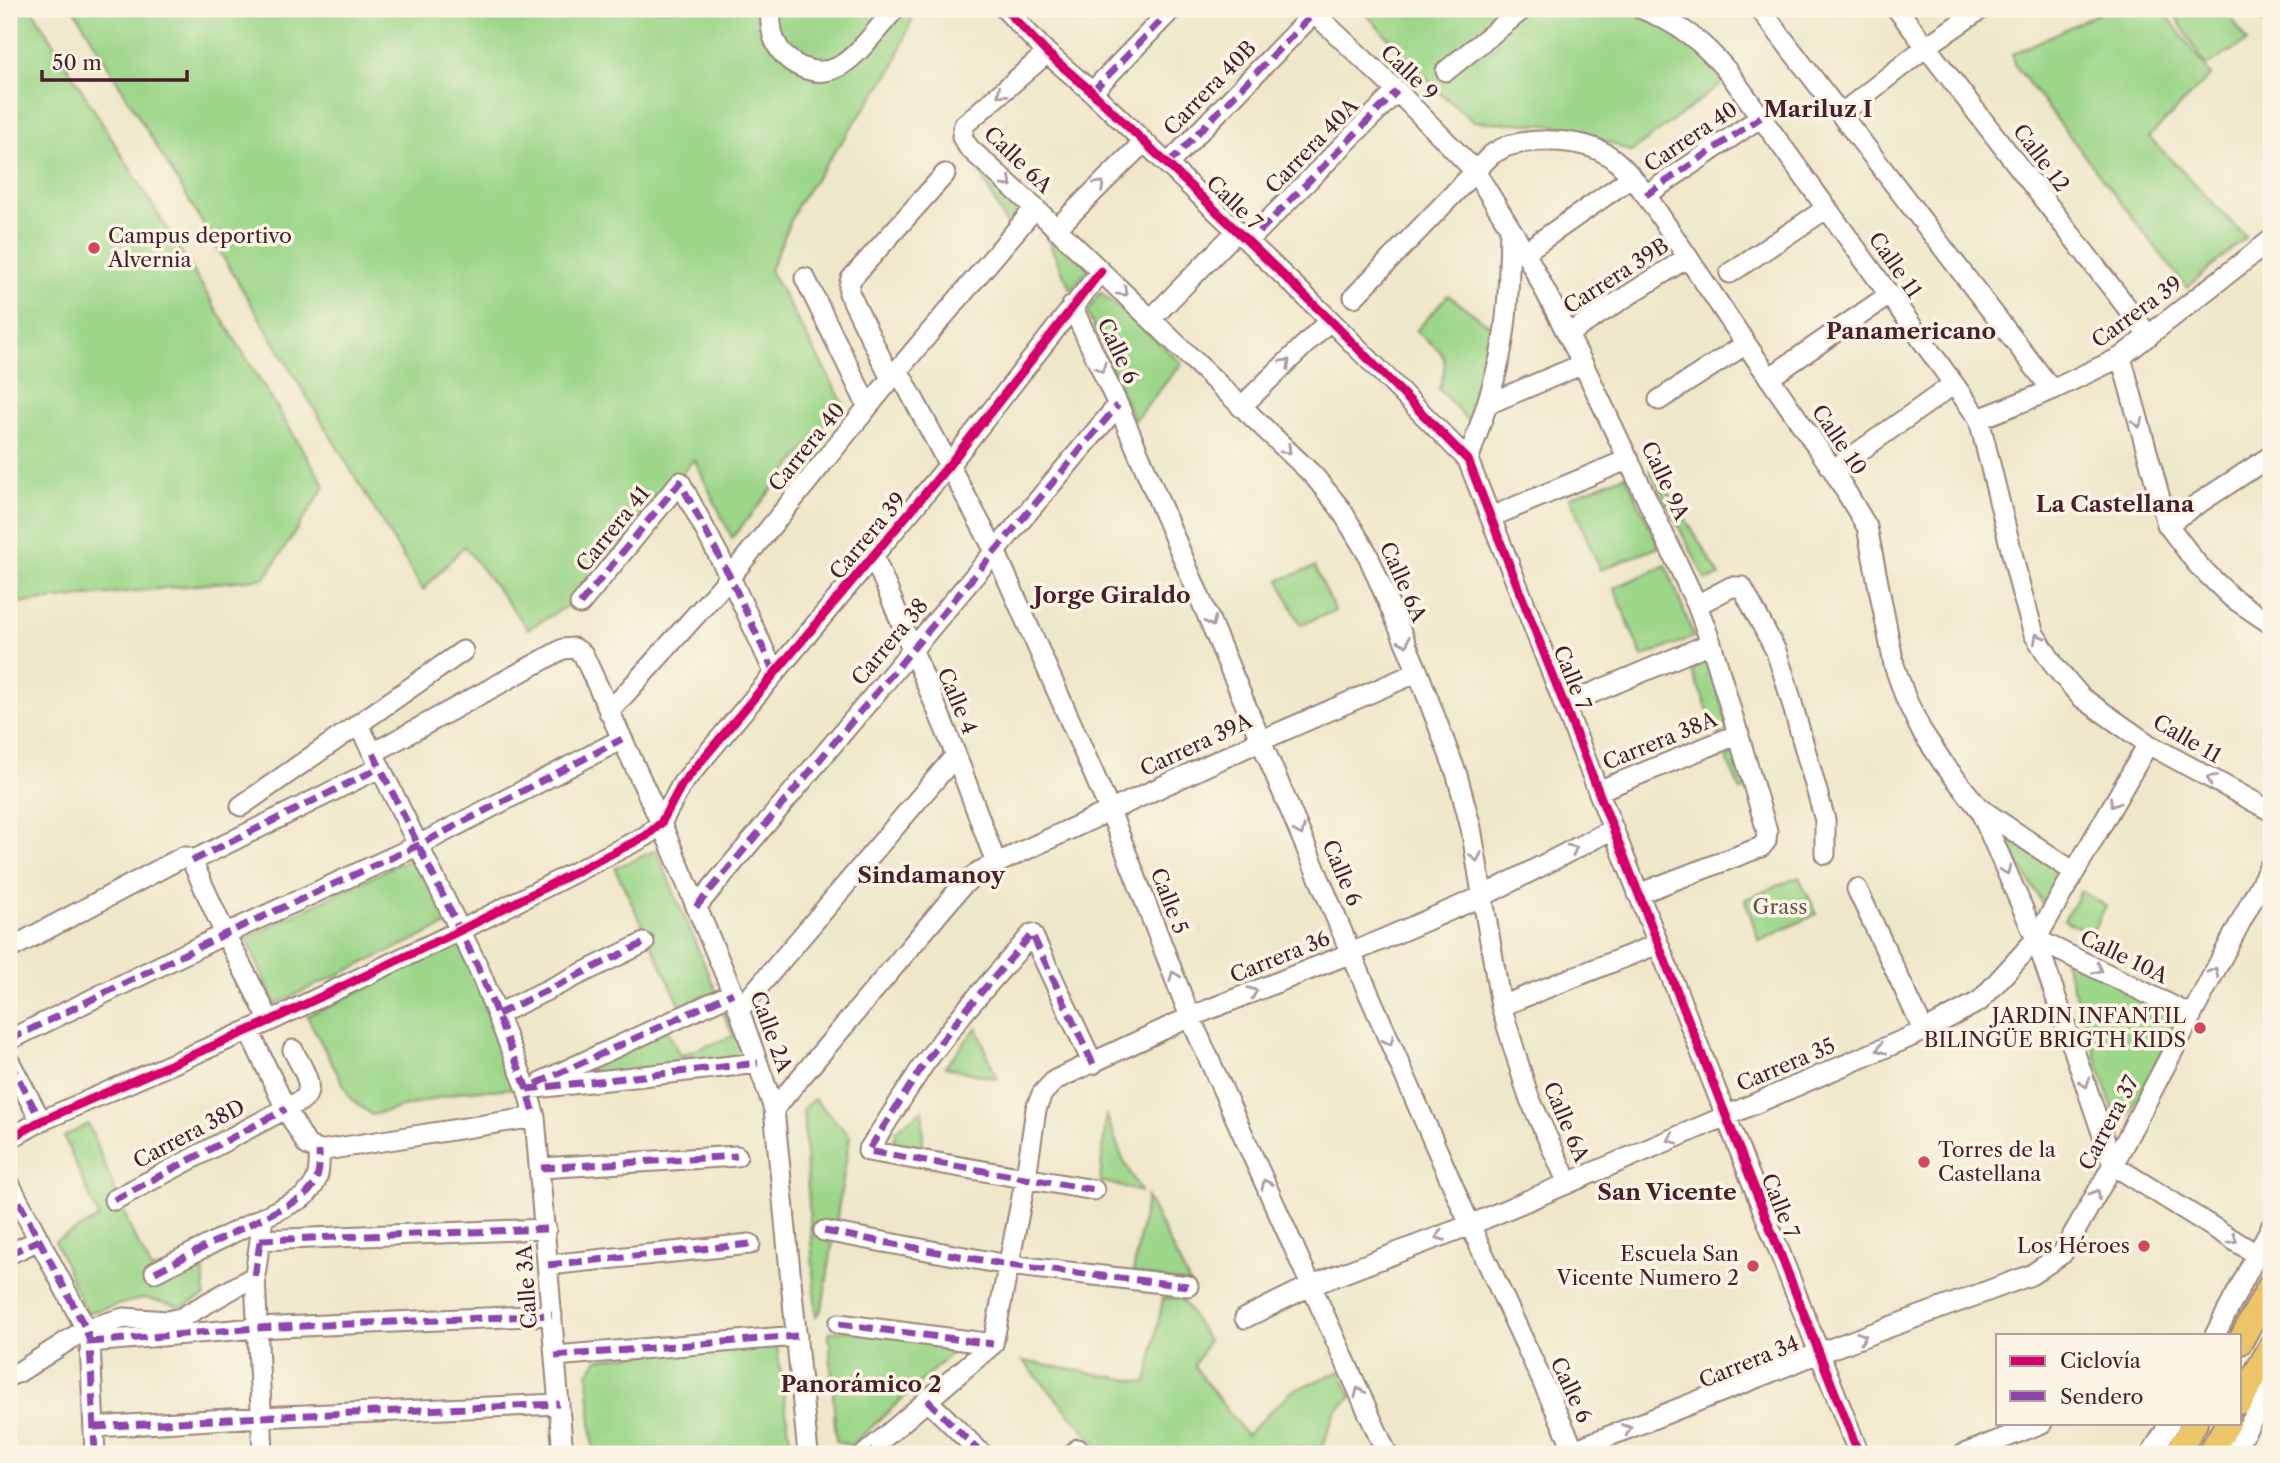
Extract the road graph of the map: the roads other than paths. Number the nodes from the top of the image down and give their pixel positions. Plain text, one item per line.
1 (771, 9) edge
2 (895, 9) edge
3 (1005, 9) edge
4 (1172, 9) edge
5 (1523, 9) edge
6 (1643, 9) edge
7 (1760, 9) edge
8 (1897, 9) edge
9 (1981, 9) edge
10 (2268, 9) edge
11 (1312, 11) edge
12 (2271, 13) edge
13 (1927, 46) junction
14 (1047, 54) junction
15 (1446, 71) dead end
16 (1397, 91) junction
17 (1092, 92) junction
18 (1841, 114) junction
19 (1761, 117) junction
20 (1144, 142) junction
21 (1168, 164) junction
22 (1475, 172) junction
23 (945, 174) dead end
24 (1632, 177) junction
25 (1646, 195) junction
26 (1035, 208) junction
27 (1827, 208) junction
28 (1510, 228) junction
29 (1056, 229) junction
30 (1248, 235) junction
31 (2271, 240) edge
32 (1525, 252) junction
33 (1688, 257) junction
34 (1101, 271) junction
35 (1730, 273) dead end
36 (805, 278) dead end
37 (1889, 295) junction
38 (1354, 297) dead end
39 (1072, 306) junction
40 (1151, 319) junction
41 (1330, 320) junction
42 (1568, 334) junction
43 (2149, 336) junction
44 (1746, 344) junction
45 (2121, 357) junction
46 (1583, 364) junction
47 (895, 374) junction
48 (1769, 378) junction
49 (1954, 384) junction
50 (2052, 390) junction
51 (1658, 400) dead end
52 (1488, 404) junction
53 (1118, 405) junction
54 (868, 407) junction
55 (1241, 407) junction
56 (1979, 419) junction
57 (2271, 456) edge
58 (1629, 459) junction
59 (1468, 460) junction
60 (949, 465) junction
61 (1833, 470) junction
62 (1491, 517) junction
63 (2167, 524) junction
64 (996, 553) junction
65 (874, 557) junction
66 (730, 577) junction
67 (580, 604) dead end
68 (1697, 605) junction
69 (2271, 624) edge
70 (1711, 643) junction
71 (463, 651) dead end
72 (912, 652) junction
73 (774, 671) junction
74 (1418, 671) junction
75 (1564, 705) junction
76 (610, 712) junction
77 (358, 724) junction
78 (1739, 734) junction
79 (622, 739) junction
80 (1262, 740) junction
81 (2148, 744) junction
82 (956, 755) junction
83 (376, 761) junction
84 (1598, 791) junction
85 (241, 806) dead end
86 (1979, 807) junction
87 (1110, 811) junction
88 (2271, 811) edge
89 (661, 822) junction
90 (1613, 829) junction
91 (419, 845) junction
92 (1825, 854) dead end
93 (192, 862) junction
94 (996, 863) junction
95 (2271, 864) edge
96 (2074, 872) junction
97 (1857, 889) dead end
98 (1638, 894) junction
99 (1483, 895) junction
100 (696, 907) junction
101 (461, 930) junction
102 (225, 934) junction
103 (2036, 939) junction
104 (644, 943) dead end
105 (1658, 944) junction
106 (9, 949) edge
107 (1351, 953) junction
108 (736, 1002) junction
109 (1501, 1006) junction
110 (498, 1014) junction
111 (2191, 1015) junction
112 (1190, 1017) junction
113 (270, 1021) junction
114 (249, 1031) junction
115 (1924, 1031) junction
116 (9, 1040) edge
117 (293, 1051) dead end
118 (9, 1061) edge
119 (758, 1063) junction
120 (1093, 1064) junction
121 (527, 1089) junction
122 (286, 1109) junction
123 (774, 1109) junction
124 (1726, 1116) junction
125 (535, 1117) junction
126 (41, 1121) junction
127 (9, 1139) edge
128 (319, 1151) junction
129 (737, 1156) dead end
130 (2113, 1165) junction
131 (541, 1168) junction
132 (1026, 1177) junction
133 (9, 1183) edge
134 (1568, 1183) junction
135 (1094, 1190) dead end
136 (114, 1200) dead end
137 (263, 1218) junction
138 (1470, 1225) junction
139 (2271, 1227) edge
140 (546, 1229) junction
141 (824, 1231) dead end
142 (39, 1240) junction
143 (260, 1240) junction
144 (750, 1244) dead end
145 (9, 1254) edge
146 (2062, 1254) joint
147 (2256, 1254) junction
148 (548, 1265) junction
149 (1008, 1265) junction
150 (155, 1272) dead end
151 (255, 1276) junction
152 (2271, 1284) edge
153 (1312, 1285) junction
154 (1188, 1286) dead end
155 (552, 1315) junction
156 (1245, 1318) dead end
157 (839, 1324) dead end
158 (257, 1328) junction
159 (2216, 1334) edge
160 (88, 1336) junction
161 (797, 1336) junction
162 (2242, 1338) edge
163 (993, 1344) junction
164 (2271, 1347) edge
165 (1819, 1353) junction
166 (555, 1356) junction
167 (9, 1376) edge
168 (2271, 1388) edge
169 (2242, 1398) edge
170 (928, 1400) junction
171 (559, 1404) junction
172 (261, 1417) junction
173 (2039, 1424) edge
174 (2169, 1424) edge
175 (2194, 1424) edge
176 (2227, 1424) edge
177 (94, 1427) junction
178 (869, 1453) edge
179 (1571, 1453) edge
180 (95, 1454) edge
181 (263, 1454) edge
182 (563, 1454) edge
183 (808, 1454) edge
184 (982, 1454) edge
185 (1387, 1454) edge
186 (1859, 1454) edge
187 (1964, 1454) edge
188 (2151, 1454) edge
189 (2177, 1454) edge
190 (2210, 1454) edge
191 (2232, 1454) edge

1 - 2 street
3 - 14 street, Calle 7
4 - 17 street
5 - 15 street
6 - 19 street, Calle 11
7 - 18 street
8 - 13 street, Calle 12
9 - 13 street
10 - 12 street
11 - 16 street, Calle 9
11 - 21 street, Carrera 40B
13 - 18 street
13 - 43 street, Calle 12
14 - 17 street, Calle 7
14 -> 26 street, Calle 6A
16 - 22 street, Calle 9
16 - 30 street, Carrera 40A
17 - 20 street, Calle 7
18 - 50 street
19 - 25 street, Carrera 40
19 - 27 street, Calle 11
20 - 21 street, Calle 7
29 -> 20 street
21 - 30 street, Calle 7
22 - 24 street, Calle 10
22 - 28 street, Calle 9A
22 - 38 street, Calle 10
23 - 47 street, Calle 5
24 - 25 street, Calle 10
24 - 32 street
25 - 33 street, Calle 10
26 - 29 street, Calle 6A
26 - 47 street, Carrera 40
27 - 35 street
27 - 37 street, Calle 11
28 - 32 street, Calle 9A
28 - 52 street
29 - 34 street, Calle 6A
30 - 40 street, Carrera 40A
30 - 41 street, Calle 7
31 - 43 street, Carrera 39
32 - 42 street, Calle 9A
33 - 42 street, Carrera 39B
33 - 44 street, Calle 10
34 - 39 street, Carrera 39
34 -> 40 street, Calle 6A
36 - 54 street
37 - 48 street
37 - 49 street, Calle 11
39 -> 53 street, Calle 6
39 - 60 street, Carrera 39
40 - 55 street, Calle 6A
55 -> 41 street
41 - 59 street, Calle 7
42 - 46 street, Calle 9A
43 - 45 street, Carrera 39
44 - 48 street, Calle 10
44 - 51 street
45 - 50 street, Carrera 39
45 -> 63 street
46 - 52 street
46 - 58 street, Calle 9A
47 - 54 street, Carrera 40
47 - 60 street, Calle 5
48 - 61 street, Calle 10
49 - 56 street, Calle 11
49 - 61 street
50 - 56 street, Carrera 39
52 - 59 street
53 - 64 street, Carrera 38
53 -> 80 street, Calle 6
54 - 66 street, Carrera 40
55 -> 74 street, Calle 6A
81 -> 56 street, Calle 11
57 - 63 street
58 - 62 street
58 - 68 street, Calle 9A
59 - 62 street, Calle 7
60 - 64 street, Calle 5
60 - 65 street, Carrera 39
61 - 86 street, Calle 10
62 - 75 street, Calle 7
63 - 69 street
64 - 72 street, Carrera 38
64 - 87 street, Calle 5
65 - 72 street, Calle 4
65 - 73 street, Carrera 39
66 - 67 street, Carrera 41
66 - 73 street
66 - 76 street, Carrera 40
68 - 70 street, Calle 9A
68 - 92 street
70 - 75 street
70 - 78 street, Calle 9A
71 - 77 street
72 - 82 street, Calle 4
72 - 100 street, Carrera 38
73 - 89 street, Carrera 39
74 - 80 street, Carrera 39A
74 -> 99 street, Calle 6A
75 - 84 street, Calle 7
76 - 79 street, Calle 2A
76 - 83 street, Calle 2A
77 - 83 street, Calle 3A
77 - 85 street
78 - 84 street, Carrera 38A
78 - 98 street, Calle 9A
79 - 89 street, Calle 2A
79 - 91 street
80 - 87 street, Carrera 39A
80 -> 107 street, Calle 6
88 -> 81 street, Calle 11
81 -> 96 street, Carrera 35
82 - 94 street, Calle 4
82 - 108 street
83 - 91 street, Calle 3A
83 - 93 street
84 - 90 street, Calle 7
86 - 96 street, Calle 10
86 -> 103 street
87 - 94 street, Carrera 39A
112 -> 87 street, Calle 5
89 - 100 street, Calle 2A
89 - 101 street
90 - 98 street, Calle 7
99 -> 90 street, Carrera 36
91 - 101 street, Calle 3A
91 - 102 street
93 - 102 street
93 - 106 street
94 - 123 street, Carrera 39A
111 -> 95 street, Carrera 37
96 - 103 street, Carrera 35
97 - 115 street
98 - 105 street, Calle 7
99 - 107 street, Carrera 36
99 - 109 street, Calle 6A
100 - 108 street, Calle 2A
101 - 110 street, Calle 3A
101 - 113 street
102 - 113 street
102 - 116 street
103 -> 111 street, Calle 10A
103 - 115 street, Carrera 35
103 -> 130 street
104 - 110 street
105 - 109 street
105 - 124 street, Calle 7
112 -> 107 street, Carrera 36
107 -> 138 street, Calle 6
108 - 119 street, Calle 2A
108 - 121 street
109 - 134 street, Calle 6A
110 - 121 street, Calle 3A
111 - 130 street, Carrera 37
112 - 120 street, Carrera 36
153 -> 112 street, Calle 5
113 - 114 street
114 - 122 street
114 - 126 street
115 -> 124 street, Carrera 35
117 - 122 street, Carrera 38D
118 - 126 street
119 - 121 street
119 - 123 street, Calle 2A
120 - 132 street, Carrera 36
120 - 132 street
121 - 125 street, Calle 3A
122 - 128 street
122 - 136 street, Carrera 38D
123 - 161 street, Calle 2A
124 -> 134 street, Carrera 35
124 - 165 street, Calle 7
125 - 128 street
125 - 131 street, Calle 3A
126 - 127 street
128 - 137 street
129 - 131 street
146 -> 130 street, Carrera 37
130 -> 147 street
131 - 140 street, Calle 3A
132 - 135 street
132 - 149 street
133 - 142 street
134 - 138 street, Carrera 35
137 - 143 street
137 - 150 street
138 -> 153 street, Carrera 35
138 - 179 street, Calle 6
139 - 147 street
140 - 143 street
140 - 148 street, Calle 3A
141 - 149 street
142 - 145 street
142 - 160 street
143 - 151 street
144 - 148 street
165 -> 146 street, Carrera 34
147 - 159 street
148 - 155 street, Calle 3A
149 - 154 street
149 - 163 street
151 - 158 street
151 - 160 street
152 - 162 main road
153 - 156 street, Carrera 35
185 -> 153 street, Calle 5
155 - 158 street
155 - 166 street, Calle 3A
157 - 163 street
158 - 160 street
158 - 172 street
160 - 167 street
160 - 177 street
161 - 166 street
161 - 183 street, Calle 2A
163 - 170 street
164 - 169 main road
179 -> 165 street, Carrera 34
165 - 186 street, Calle 7
166 - 171 street, Calle 3A
168 - 191 street
170 - 178 street
170 - 184 street
171 - 172 street
171 - 182 street, Calle 3A
172 - 177 street
172 - 181 street
173 - 187 street
174 - 188 street
175 - 189 main road
176 - 190 main road
177 - 180 street

